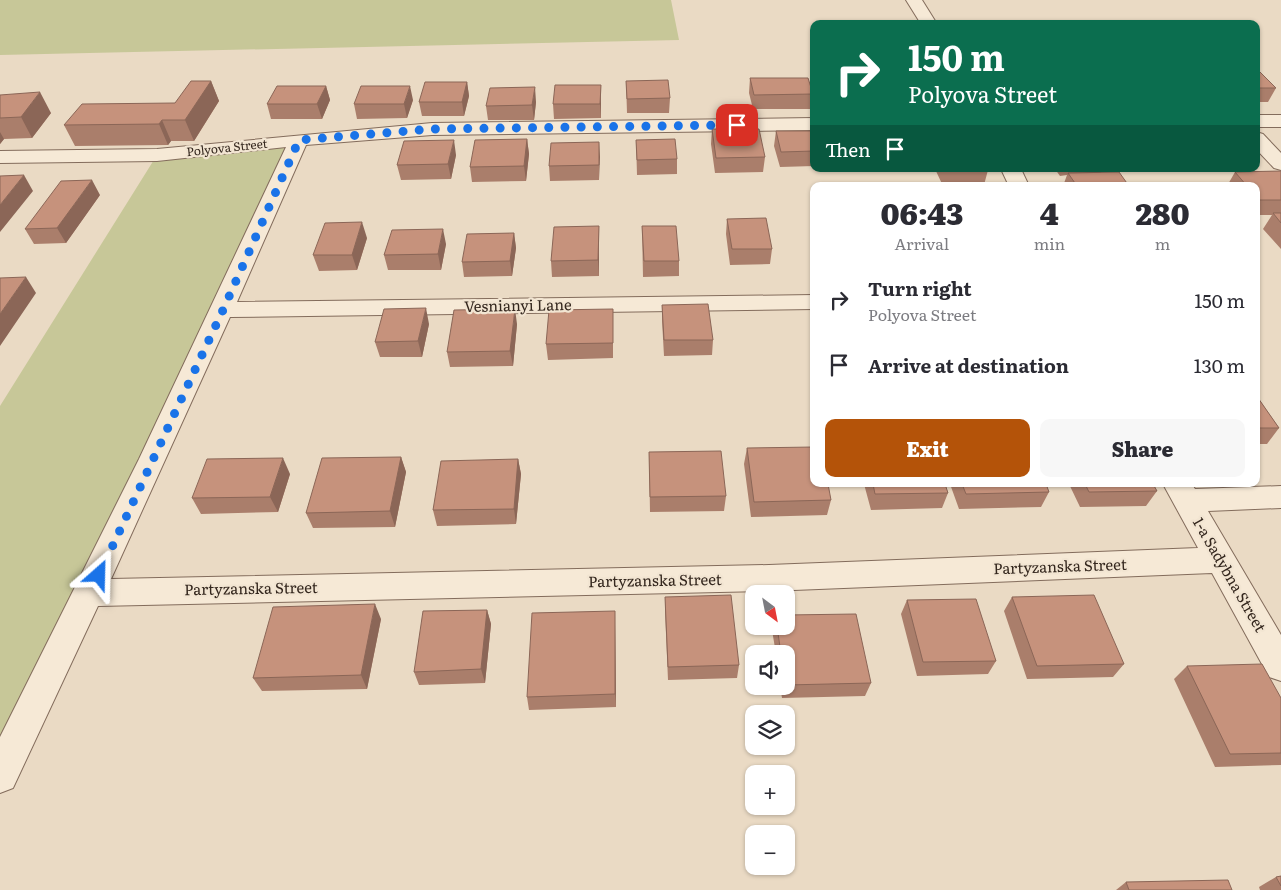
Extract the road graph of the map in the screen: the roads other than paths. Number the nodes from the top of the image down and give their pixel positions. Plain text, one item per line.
1 (914, 0) edge
2 (926, 20) edge
3 (1260, 121) edge
4 (1281, 121) edge
5 (810, 124) edge
6 (299, 140) junction
7 (1260, 142) edge
8 (0, 157) edge
9 (1281, 164) edge
10 (810, 302) edge
11 (223, 310) junction
12 (1181, 492) edge
13 (1281, 497) edge
14 (1220, 560) junction
15 (90, 593) junction
16 (1281, 666) edge
17 (0, 775) edge

1 - 2 street
3 - 4 street
5 - 6 street, Polyova Street
6 - 8 street, Polyova Street
6 - 11 street
7 - 9 street
10 - 11 street, Vesnianyi Lane
11 - 15 street
12 - 13 street
12 - 14 street, 1-a Sadybna Street
14 - 15 street, Partyzanska Street
14 - 16 street, 1-a Sadybna Street
15 - 17 street

